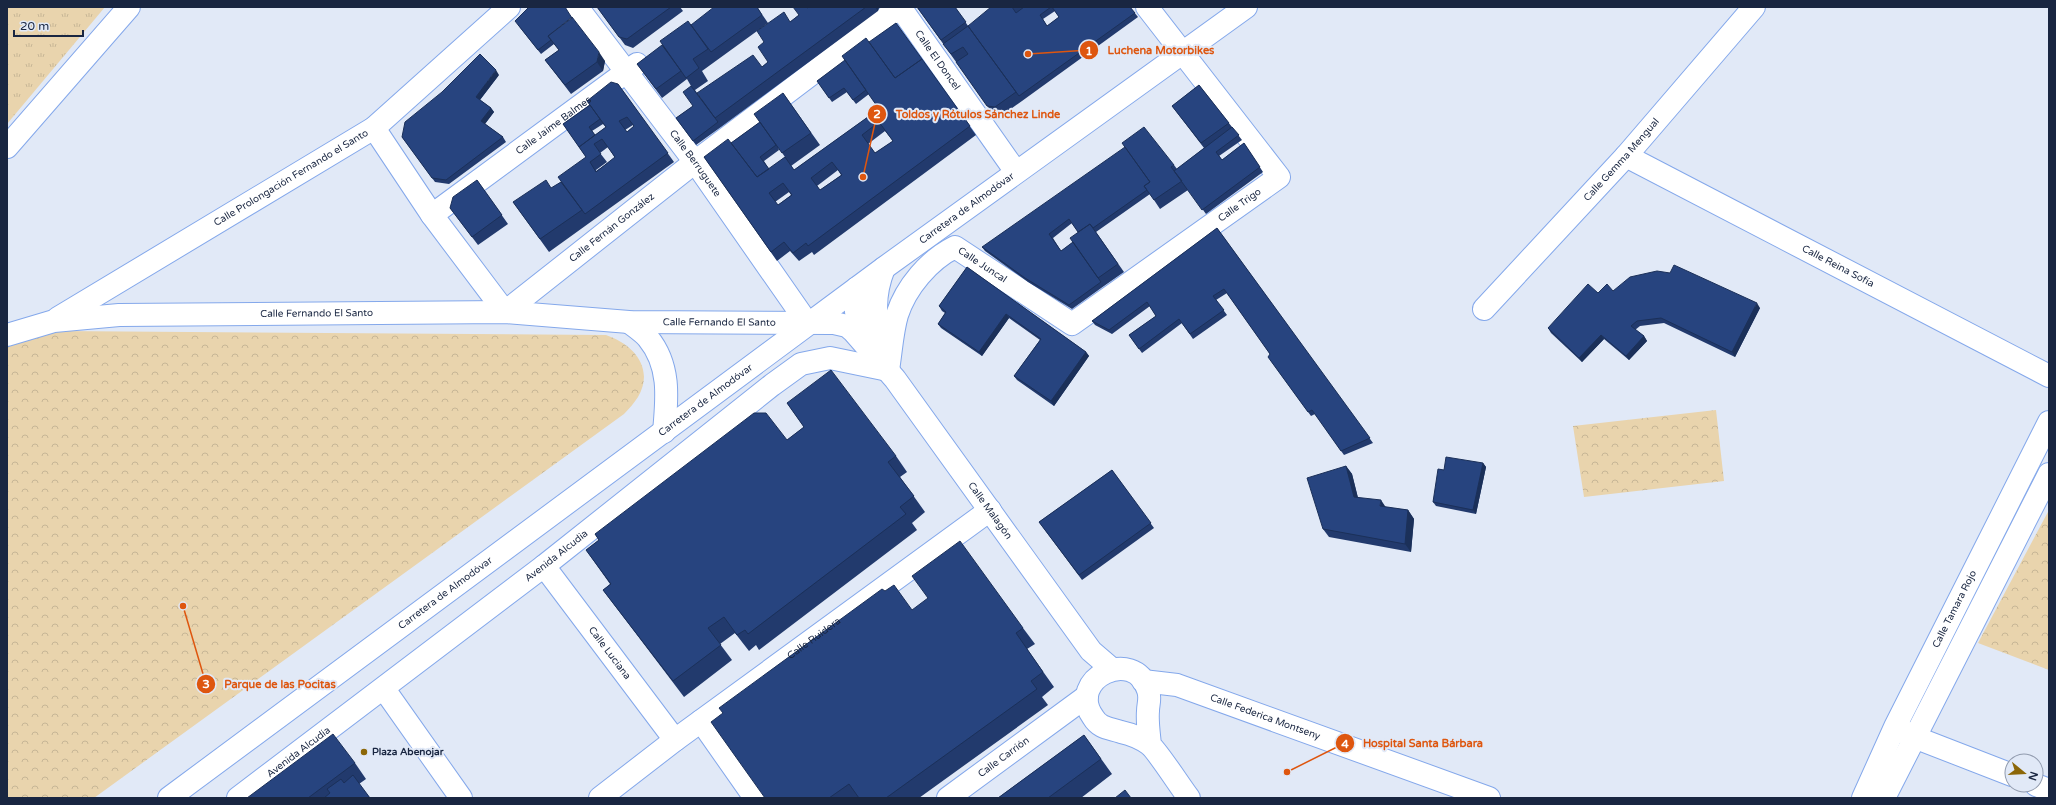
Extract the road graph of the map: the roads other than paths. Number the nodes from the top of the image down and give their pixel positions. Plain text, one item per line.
1 (129, 7) edge
2 (509, 7) edge
3 (577, 7) edge
4 (900, 7) edge
5 (1147, 7) edge
6 (1246, 7) edge
7 (1754, 7) edge
8 (1181, 52) junction
9 (651, 54) edge
10 (625, 73) junction
11 (374, 128) junction
12 (7, 147) edge
13 (1626, 156) junction
14 (695, 162) junction
15 (1016, 172) junction
16 (432, 215) junction
17 (884, 268) junction
18 (857, 288) junction
19 (1484, 309) dead end
20 (505, 312) junction
21 (54, 321) junction
22 (629, 322) junction
23 (808, 324) junction
24 (1072, 324) joint
25 (7, 335) edge
26 (888, 370) junction
27 (2049, 376) edge
28 (2049, 422) edge
29 (664, 432) junction
30 (2049, 474) edge
31 (990, 510) junction
32 (544, 566) junction
33 (1091, 651) junction
34 (1112, 669) junction
35 (1143, 681) junction
36 (1177, 685) junction
37 (1090, 688) junction
38 (384, 689) junction
39 (1149, 707) junction
40 (1060, 716) junction
41 (1092, 717) junction
42 (701, 721) junction
43 (1895, 727) junction
44 (1120, 731) junction
45 (1914, 737) junction
46 (675, 740) junction
47 (1150, 745) junction
48 (2004, 773) edge
49 (169, 798) edge
50 (238, 798) edge
51 (461, 798) edge
52 (600, 798) edge
53 (755, 798) edge
54 (948, 798) edge
55 (1189, 798) edge
56 (1489, 798) edge
57 (1863, 798) edge
58 (1884, 798) edge

1 - 12 street
2 - 11 street, Calle Prolongación Fernando el Santo
3 - 10 street, Calle Berruguete
4 - 14 street, Calle Fernán González
4 - 15 street, Calle El Doncel
5 - 8 street
6 - 8 street, Carretera de Almodóvar
7 - 13 street, Calle Gemma Mengual
8 - 15 street, Carretera de Almodóvar
8 - 24 street, Calle Trigo
9 - 10 street, Calle Jaime Balmes
10 - 14 street, Calle Berruguete
10 - 16 street, Calle Jaime Balmes
11 - 16 street
11 - 21 street, Calle Prolongación Fernando el Santo
13 - 19 street, Calle Gemma Mengual
13 - 27 street, Calle Reina Sofía
14 - 20 street, Calle Fernán González
14 - 23 street, Calle Berruguete
15 - 17 street, Carretera de Almodóvar
16 - 20 street
17 - 18 street, Carretera de Almodóvar
17 - 26 street, Calle Malagón
18 - 23 street, Carretera de Almodóvar
18 - 26 street, Calle Malagón
20 - 21 street, Calle Fernando El Santo
20 - 22 street, Calle Fernando El Santo
21 - 25 street, Calle Fernando El Santo
22 - 23 street, Calle Fernando El Santo
22 - 29 street
23 - 26 street, Calle Malagón
23 - 29 street, Carretera de Almodóvar
24 - 26 street, Calle Juncal
26 - 31 street, Calle Malagón
26 - 32 street, Avenida Alcudia
28 - 43 street, Calle Tamara Rojo
29 - 49 street, Carretera de Almodóvar
30 - 45 street
31 - 33 street, Calle Malagón
31 - 42 street, Calle Ruidera
32 - 38 street, Avenida Alcudia
32 - 46 street, Calle Luciana
33 - 34 street, Calle Malagón
33 - 37 street, Calle Malagón
34 - 35 street
34 - 37 street
35 - 36 street, Calle Federica Montseny
35 - 39 street
36 - 39 street
36 - 56 street, Calle Federica Montseny
37 - 40 street, Calle Carrión
37 - 41 street, Calle Malagón
38 - 50 street, Avenida Alcudia
38 - 51 street
39 - 44 street
39 - 47 street
40 - 41 street
40 - 54 street, Calle Carrión
41 - 44 street
42 - 46 street, Calle Ruidera
42 - 53 street
43 - 45 street
43 - 57 street, Calle Tamara Rojo
44 - 47 street
45 - 48 street
45 - 58 street
46 - 52 street, Calle Ruidera
47 - 55 street

